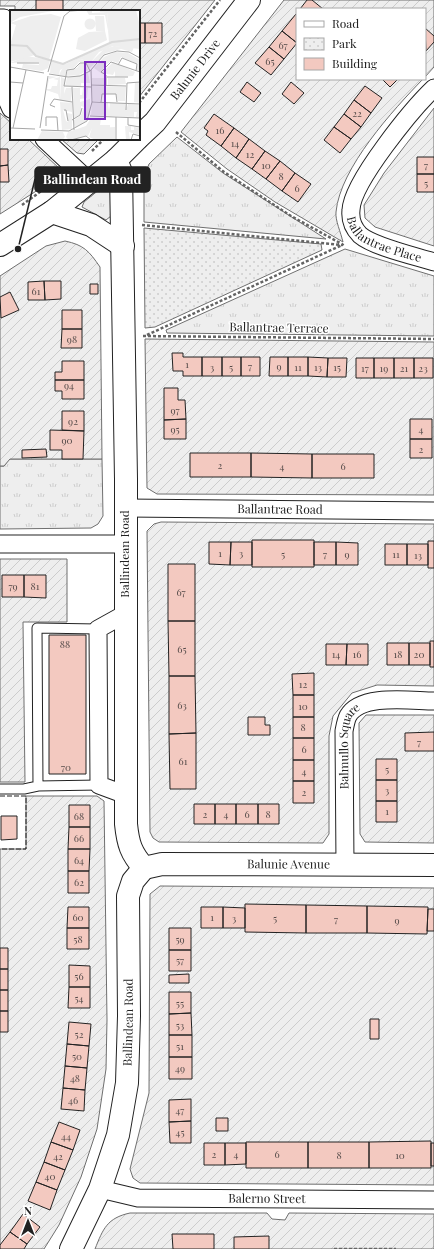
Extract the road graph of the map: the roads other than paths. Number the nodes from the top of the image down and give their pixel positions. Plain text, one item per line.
1 (249, 0) edge
2 (0, 18) edge
3 (434, 88) edge
4 (10, 107) edge
5 (140, 136) edge
6 (45, 140) edge
7 (136, 140) edge
8 (116, 160) junction
9 (90, 182) junction
10 (52, 212) junction
11 (0, 245) edge
12 (123, 246) junction
13 (434, 262) edge
14 (126, 508) junction
15 (434, 511) edge
16 (0, 544) edge
17 (125, 544) junction
18 (125, 614) junction
19 (98, 629) junction
20 (434, 701) edge
21 (99, 785) junction
22 (38, 786) junction
23 (0, 789) edge
24 (126, 795) junction
25 (345, 865) junction
26 (434, 866) edge
27 (144, 868) junction
28 (100, 1189) junction
29 (434, 1200) edge
30 (71, 1249) edge

1 - 5 street, Balunie Drive
2 - 4 street
3 - 13 street, Ballantrae Place
6 - 9 street
7 - 8 street, Balunie Drive
8 - 9 street, Balunie Drive
8 - 12 street, Ballindean Road
9 - 10 street, Balunie Drive
10 - 11 street, Balunie Drive
10 - 12 street
12 - 14 street, Ballindean Road
14 - 15 street, Ballantrae Road
14 - 17 street, Ballindean Road
16 - 17 street
17 - 18 street, Ballindean Road
18 - 19 street, Ballindean Road
18 - 24 street, Ballindean Road
19 - 21 street
19 - 22 lane
20 - 25 street, Balmullo Square
21 - 22 lane
21 - 24 street
22 - 23 lane
24 - 27 street, Ballindean Road
25 - 26 street, Balunie Avenue
25 - 27 street, Balunie Avenue
27 - 28 street, Ballindean Road
28 - 29 street, Balerno Street
28 - 30 street, Ballindean Road

